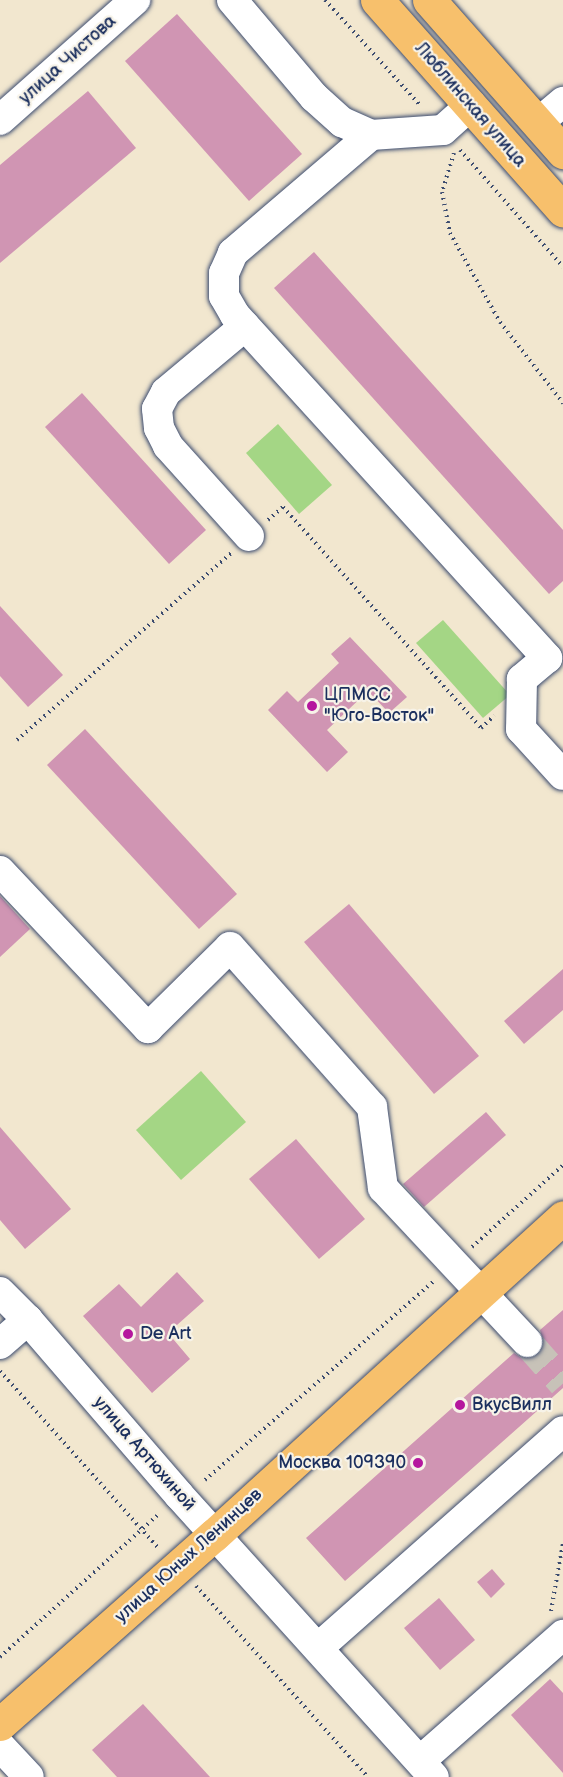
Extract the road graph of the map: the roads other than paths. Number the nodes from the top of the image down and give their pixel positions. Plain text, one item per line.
1 (135, 0) edge
2 (232, 0) edge
3 (377, 0) edge
4 (429, 0) edge
5 (563, 102) edge
6 (471, 105) junction
7 (0, 120) edge
8 (538, 123) junction
9 (371, 135) junction
10 (563, 152) edge
11 (563, 210) edge
12 (244, 326) junction
13 (249, 536) road end
14 (563, 775) edge
15 (0, 871) edge
16 (563, 1217) edge
17 (0, 1292) edge
18 (481, 1292) junction
19 (28, 1320) junction
20 (527, 1342) tunnel mouth
21 (0, 1344) edge
22 (563, 1431) edge
23 (214, 1535) junction
24 (553, 1643) edge
25 (318, 1648) junction
26 (0, 1724) edge
27 (0, 1746) edge
28 (427, 1769) edge
29 (29, 1777) edge

1 - 7 street, улица Чистова
2 - 9 street
3 - 6 main road, Люблинская улица
4 - 8 main road
5 - 8 street
6 - 9 street
6 - 11 main road, Люблинская улица
8 - 10 main road
9 - 12 street
12 - 13 street
12 - 14 street
15 - 18 street
16 - 18 main road, улица Юных Ленинцев
17 - 19 street, улица Артюхиной
18 - 20 street
18 - 23 main road, улица Юных Ленинцев
19 - 21 street
19 - 23 street, улица Артюхиной
22 - 25 street
23 - 25 street, улица Артюхиной
23 - 26 main road, улица Юных Ленинцев
24 - 28 street
25 - 28 street, улица Артюхиной
27 - 29 street

